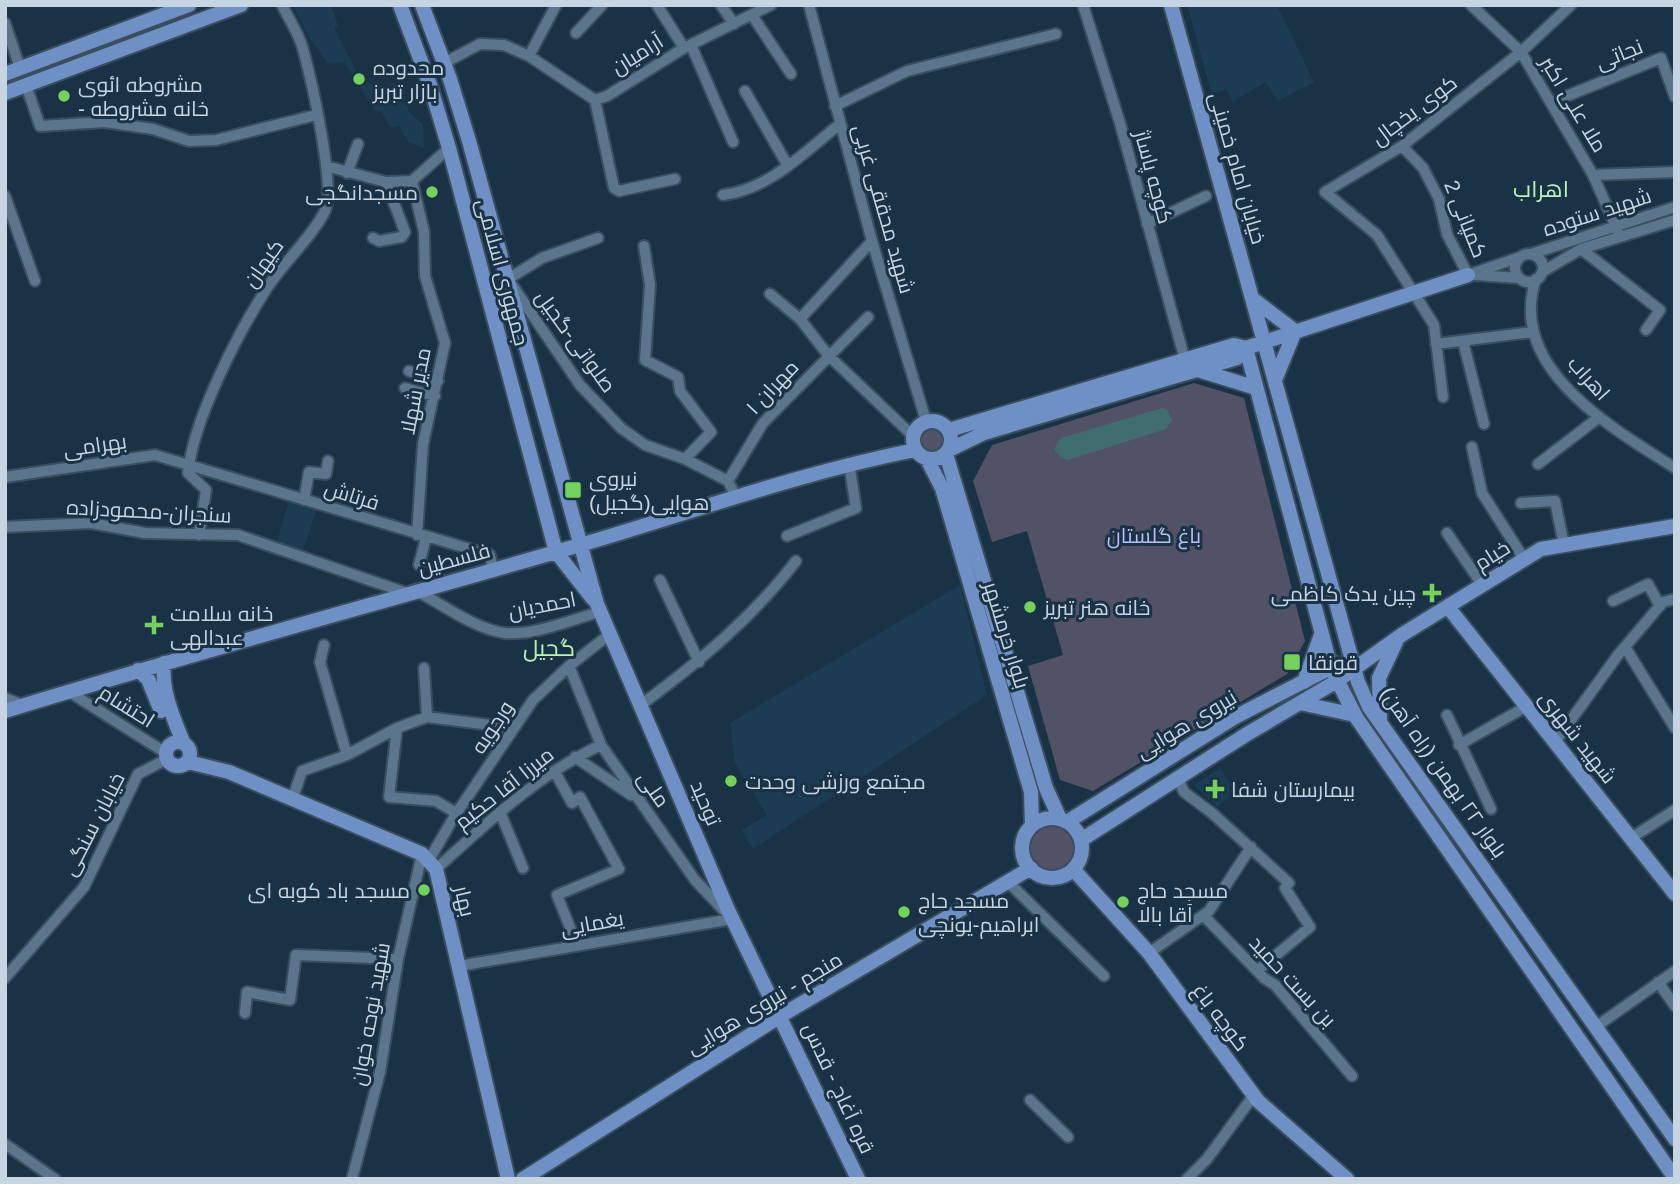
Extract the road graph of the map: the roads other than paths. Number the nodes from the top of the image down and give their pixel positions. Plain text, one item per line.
1 (190, 5) edge
2 (241, 5) edge
3 (282, 5) edge
4 (400, 5) edge
5 (422, 5) edge
6 (602, 5) edge
7 (657, 5) edge
8 (721, 5) edge
9 (771, 5) edge
10 (809, 5) edge
11 (1083, 5) edge
12 (1171, 5) edge
13 (1471, 5) edge
14 (1572, 5) edge
15 (554, 6) edge
16 (752, 15) junction
17 (5, 23) edge
18 (734, 24) junction
19 (576, 33) dead end
20 (1056, 34) dead end
21 (687, 46) junction
22 (1521, 52) junction
23 (529, 56) junction
24 (444, 63) junction
25 (20, 68) junction
26 (5, 74) edge
27 (791, 74) dead end
28 (26, 85) junction
29 (745, 91) dead end
30 (5, 93) edge
31 (1675, 97) edge
32 (595, 100) junction
33 (1552, 102) junction
34 (835, 106) junction
35 (316, 115) junction
36 (840, 124) junction
37 (468, 141) junction
38 (733, 142) dead end
39 (358, 144) dead end
40 (1402, 146) junction
41 (449, 148) junction
42 (326, 166) junction
43 (788, 166) junction
44 (1675, 172) edge
45 (347, 173) junction
46 (1593, 175) junction
47 (675, 179) dead end
48 (412, 181) junction
49 (386, 182) junction
50 (723, 195) dead end
51 (1206, 195) dead end
52 (5, 196) edge
53 (1675, 207) edge
54 (1675, 220) edge
55 (1147, 223) junction
56 (1616, 224) junction
57 (11, 230) edge
58 (1620, 236) junction
59 (373, 238) dead end
60 (598, 238) dead end
61 (872, 241) junction
62 (644, 246) dead end
63 (1581, 249) junction
64 (1525, 256) junction
65 (1468, 275) junction
66 (1539, 276) junction
67 (1519, 278) junction
68 (508, 279) junction
69 (35, 281) dead end
70 (1415, 292) junction
71 (770, 294) dead end
72 (1253, 299) junction
73 (867, 317) dead end
74 (800, 319) junction
75 (1646, 330) dead end
76 (1294, 331) junction
77 (1532, 332) junction
78 (1463, 341) junction
79 (1265, 342) junction
80 (1436, 344) junction
81 (1246, 348) junction
82 (828, 355) junction
83 (1191, 365) junction
84 (409, 371) dead end
85 (1275, 380) junction
86 (438, 381) junction
87 (405, 388) dead end
88 (1256, 388) junction
89 (435, 397) junction
90 (1443, 397) dead end
91 (1598, 418) junction
92 (926, 421) junction
93 (1484, 424) dead end
94 (949, 430) junction
95 (917, 446) junction
96 (1472, 447) dead end
97 (948, 452) junction
98 (685, 459) junction
99 (328, 461) dead end
100 (849, 463) junction
101 (1538, 464) dead end
102 (188, 468) junction
103 (1675, 468) edge
104 (5, 477) edge
105 (732, 488) junction
106 (304, 500) junction
107 (1521, 503) dead end
108 (1675, 526) edge
109 (5, 527) edge
110 (1447, 533) dead end
111 (199, 535) junction
112 (422, 536) junction
113 (787, 536) dead end
114 (579, 541) junction
115 (1564, 545) junction
116 (555, 548) junction
117 (1524, 559) junction
118 (796, 561) dead end
119 (419, 565) dead end
120 (493, 570) junction
121 (660, 580) dead end
122 (1483, 586) junction
123 (412, 592) junction
124 (982, 600) junction
125 (1613, 601) dead end
126 (1674, 601) edge
127 (1660, 606) junction
128 (1448, 607) junction
129 (598, 608) junction
130 (1322, 633) junction
131 (610, 634) junction
132 (1403, 634) junction
133 (324, 645) dead end
134 (1625, 647) junction
135 (699, 662) junction
136 (164, 663) junction
137 (1351, 665) junction
138 (569, 666) junction
139 (424, 668) dead end
140 (138, 670) junction
141 (1334, 675) junction
142 (1304, 682) junction
143 (68, 691) junction
144 (5, 698) edge
145 (1300, 703) junction
146 (642, 704) junction
147 (23, 705) junction
148 (1527, 706) junction
149 (5, 711) edge
150 (1355, 715) junction
151 (1447, 715) dead end
152 (427, 717) junction
153 (1381, 723) junction
154 (397, 728) junction
155 (514, 728) junction
156 (1675, 728) edge
157 (1555, 742) junction
158 (601, 745) junction
159 (1459, 745) junction
160 (178, 751) junction
161 (346, 755) junction
162 (575, 758) junction
163 (555, 772) junction
164 (1178, 778) junction
165 (637, 799) junction
166 (292, 800) junction
167 (1491, 809) dead end
168 (1675, 810) edge
169 (500, 812) junction
170 (456, 813) junction
171 (1064, 820) junction
172 (1032, 826) junction
173 (1631, 838) junction
174 (1081, 840) junction
175 (1251, 847) junction
176 (429, 861) junction
177 (523, 868) dead end
178 (1031, 868) junction
179 (1073, 869) junction
180 (1008, 882) junction
181 (1675, 894) edge
182 (1203, 915) junction
183 (732, 919) junction
184 (577, 945) junction
185 (1149, 953) junction
186 (398, 959) junction
187 (458, 966) junction
188 (1257, 971) junction
189 (1675, 971) edge
190 (1104, 976) dead end
191 (5, 978) edge
192 (1658, 982) junction
193 (1675, 1006) edge
194 (245, 1013) dead end
195 (782, 1015) junction
196 (1597, 1027) junction
197 (1352, 1076) dead end
198 (1254, 1095) junction
199 (1030, 1100) dead end
200 (1068, 1137) dead end
201 (1675, 1139) edge
202 (5, 1144) edge
203 (1675, 1178) edge
204 (55, 1179) edge
205 (352, 1179) edge
206 (508, 1179) edge
207 (523, 1179) edge
208 (858, 1179) edge
209 (1187, 1179) edge
210 (1346, 1179) edge

1 - 25 main road
2 - 28 main road
3 - 35 street, کیهان
4 - 41 main road, جمهوری اسلامی
5 - 24 main road, جمهوری اسلامی
6 - 19 street
7 - 21 street
8 - 18 street
9 - 16 street, آرامیان
10 - 34 street, شهید محققی غربی
11 - 55 street, کوچه پاساژ
12 - 72 main road, خیابان امام خمینی
13 - 22 street
14 - 22 street, کوی یخچال
15 - 23 street
16 - 18 street, آرامیان
16 - 27 street
17 - 25 street
18 - 21 street, آرامیان
20 - 34 street
21 - 32 street, آرامیان
21 - 38 street
22 - 33 street, ملا علی اکبر
22 - 40 street, کوی یخچال
23 - 24 street
23 - 32 street
24 - 37 main road, جمهوری اسلامی
25 - 26 main road
25 - 28 main road
28 - 30 main road
28 - 35 street
29 - 43 street
31 - 33 street, نجاتی
32 - 47 street
33 - 46 street, ملا علی اکبر
34 - 36 street, شهید محققی غربی
35 - 42 street, کیهان
36 - 43 street
36 - 61 street, شهید محققی غربی
37 - 41 main road
37 - 68 main road, جمهوری اسلامی
39 - 45 street
40 - 65 street, کمپانی 2
40 - 70 street, کوی یخچال
41 - 48 street
41 - 116 main road, جمهوری اسلامی
42 - 45 street
42 - 102 street, کیهان
43 - 50 street
44 - 46 street, ملا علی اکبر
45 - 49 street
46 - 56 street, ملا علی اکبر
48 - 49 street
48 - 86 street, مدیر شهلا
49 - 59 street
51 - 55 street
52 - 57 street
53 - 56 street, شهید ستوده
54 - 58 street, شهید ستوده
55 - 83 street, کوچه پاساژ
56 - 58 street, ملا علی اکبر
56 - 64 street, شهید ستوده
57 - 69 street
58 - 63 street, شهید ستوده
60 - 68 street
61 - 74 street
61 - 92 street, شهید محققی غربی
62 - 98 street
63 - 66 street, شهید ستوده
63 - 75 street
64 - 65 street, شهید ستوده
64 - 66 street
64 - 67 street
65 - 67 street
65 - 70 main road
66 - 67 street
66 - 77 street, اهراب
68 - 98 street, صلواتی-گجیل
68 - 114 main road, جمهوری اسلامی
70 - 76 main road
70 - 80 street
71 - 74 street
72 - 76 main road
72 - 79 main road, خیابان امام خمینی
73 - 82 street, مهران ۱
74 - 82 street
76 - 79 main road
76 - 85 main road
77 - 78 street
77 - 91 street, اهراب
78 - 80 street
78 - 93 street
79 - 81 main road
79 - 85 main road, بلوار ۲۲ بهمن (راه آهن)
80 - 90 street
81 - 83 main road
81 - 88 main road, بلوار ۲۲ بهمن (راه آهن)
82 - 95 street
82 - 105 street, مهران ۱
83 - 88 main road
83 - 94 main road
83 - 97 main road
84 - 86 street
85 - 137 main road, بلوار ۲۲ بهمن (راه آهن)
86 - 89 street, مدیر شهلا
87 - 89 street
88 - 130 main road, بلوار ۲۲ بهمن (راه آهن)
89 - 112 street, مدیر شهلا
91 - 101 street
91 - 103 street, اهراب
92 - 94 main road
92 - 95 main road
94 - 97 main road
95 - 97 main road
95 - 100 main road, فلسطین
95 - 105 main road, فلسطین
95 - 124 main road, بلوار خرمشهر
96 - 117 street
97 - 124 main road, بلوار خرمشهر
98 - 105 street, صلواتی-گجیل
99 - 106 street
100 - 105 main road, فلسطین
100 - 113 street
102 - 104 street, بهرامی
102 - 106 street, فرتاش
102 - 111 street
105 - 114 main road, فلسطین
106 - 112 street, فرتاش
107 - 115 street
108 - 115 main road, خیام
109 - 111 street, سنجران-محمودزاده
110 - 122 street
111 - 123 street, سنجران-محمودزاده
112 - 119 street, مدیر شهلا
112 - 120 street, فرتاش
114 - 116 main road, فلسطین
114 - 129 main road, جمهوری اسلامی
115 - 117 main road, خیام
116 - 120 main road, فلسطین
116 - 129 main road
117 - 122 main road, خیام
118 - 135 street
120 - 123 main road, فلسطین
121 - 135 street
122 - 128 main road, خیام
123 - 129 street, احمدیان
123 - 136 main road, فلسطین
124 - 171 main road, بلوار خرمشهر
124 - 172 main road, بلوار خرمشهر
125 - 127 street
126 - 127 street
127 - 134 street
128 - 132 main road, خیام
128 - 148 main road, شهید شهری
129 - 131 main road, توحید
130 - 141 main road, بلوار ۲۲ بهمن (راه آهن)
130 - 142 main road
131 - 138 street, ورجویه
131 - 146 main road, توحید
132 - 137 main road, خیام
132 - 153 main road
133 - 161 street
134 - 156 street
134 - 157 street
135 - 146 street
136 - 140 main road, فلسطین
136 - 160 main road
137 - 141 main road, خیام
137 - 153 main road, بلوار ۲۲ بهمن (راه آهن)
138 - 155 street, ورجویه
138 - 158 street, ملی
139 - 152 street
140 - 143 main road, فلسطین
140 - 160 main road
141 - 142 main road, نیروی هوایی
141 - 145 main road, نیروی هوایی
141 - 150 main road, بلوار ۲۲ بهمن (راه آهن)
142 - 171 main road, نیروی هوایی
143 - 147 main road, فلسطین
143 - 160 street, احتشام
144 - 147 street
145 - 150 main road
145 - 164 main road, نیروی هوایی
146 - 183 main road, توحید
147 - 149 main road, فلسطین
148 - 157 main road, شهید شهری
148 - 159 street
150 - 203 main road, بلوار ۲۲ بهمن (راه آهن)
151 - 159 street
152 - 154 street
152 - 155 street
153 - 196 main road, بلوار ۲۲ بهمن (راه آهن)
154 - 161 street
154 - 170 street
155 - 170 street, ورجویه
157 - 173 main road, شهید شهری
158 - 162 street, میرزا آقا حکیم
158 - 165 street, ملی
159 - 167 street
160 - 166 main road
160 - 191 street, خیابان سنگی
161 - 166 street
162 - 163 street, میرزا آقا حکیم
162 - 165 street
163 - 169 street, میرزا آقا حکیم
163 - 184 street
164 - 174 main road, نیروی هوایی
164 - 175 street
165 - 183 street, ملی
166 - 176 main road
168 - 173 street
169 - 176 street, میرزا آقا حکیم
169 - 177 street
170 - 176 street, ورجویه
171 - 172 main road
171 - 174 main road
172 - 178 main road
173 - 181 main road, شهید شهری
174 - 179 main road
175 - 182 street
175 - 188 street
176 - 186 street, شهید نوحه خوان
176 - 187 main road, بهار
178 - 179 main road
178 - 180 main road, منجم - نیروی هوایی
179 - 185 main road, کوچه باغ
180 - 190 street
180 - 195 main road, منجم - نیروی هوایی
182 - 185 street
182 - 188 street, بن بست حمید
183 - 184 street, یغمایی
183 - 195 main road, توحید
184 - 187 street, یغمایی
185 - 198 main road, کوچه باغ
186 - 194 street
186 - 205 street, شهید نوحه خوان
187 - 206 main road, بهار
188 - 197 street, بن بست حمید
189 - 192 street
192 - 193 street
192 - 196 street
195 - 207 main road, منجم - نیروی هوایی
195 - 208 main road, قره آغاج - قدس
196 - 201 main road, بلوار ۲۲ بهمن (راه آهن)
198 - 209 street
198 - 210 main road, کوچه باغ
199 - 200 street
202 - 204 street

